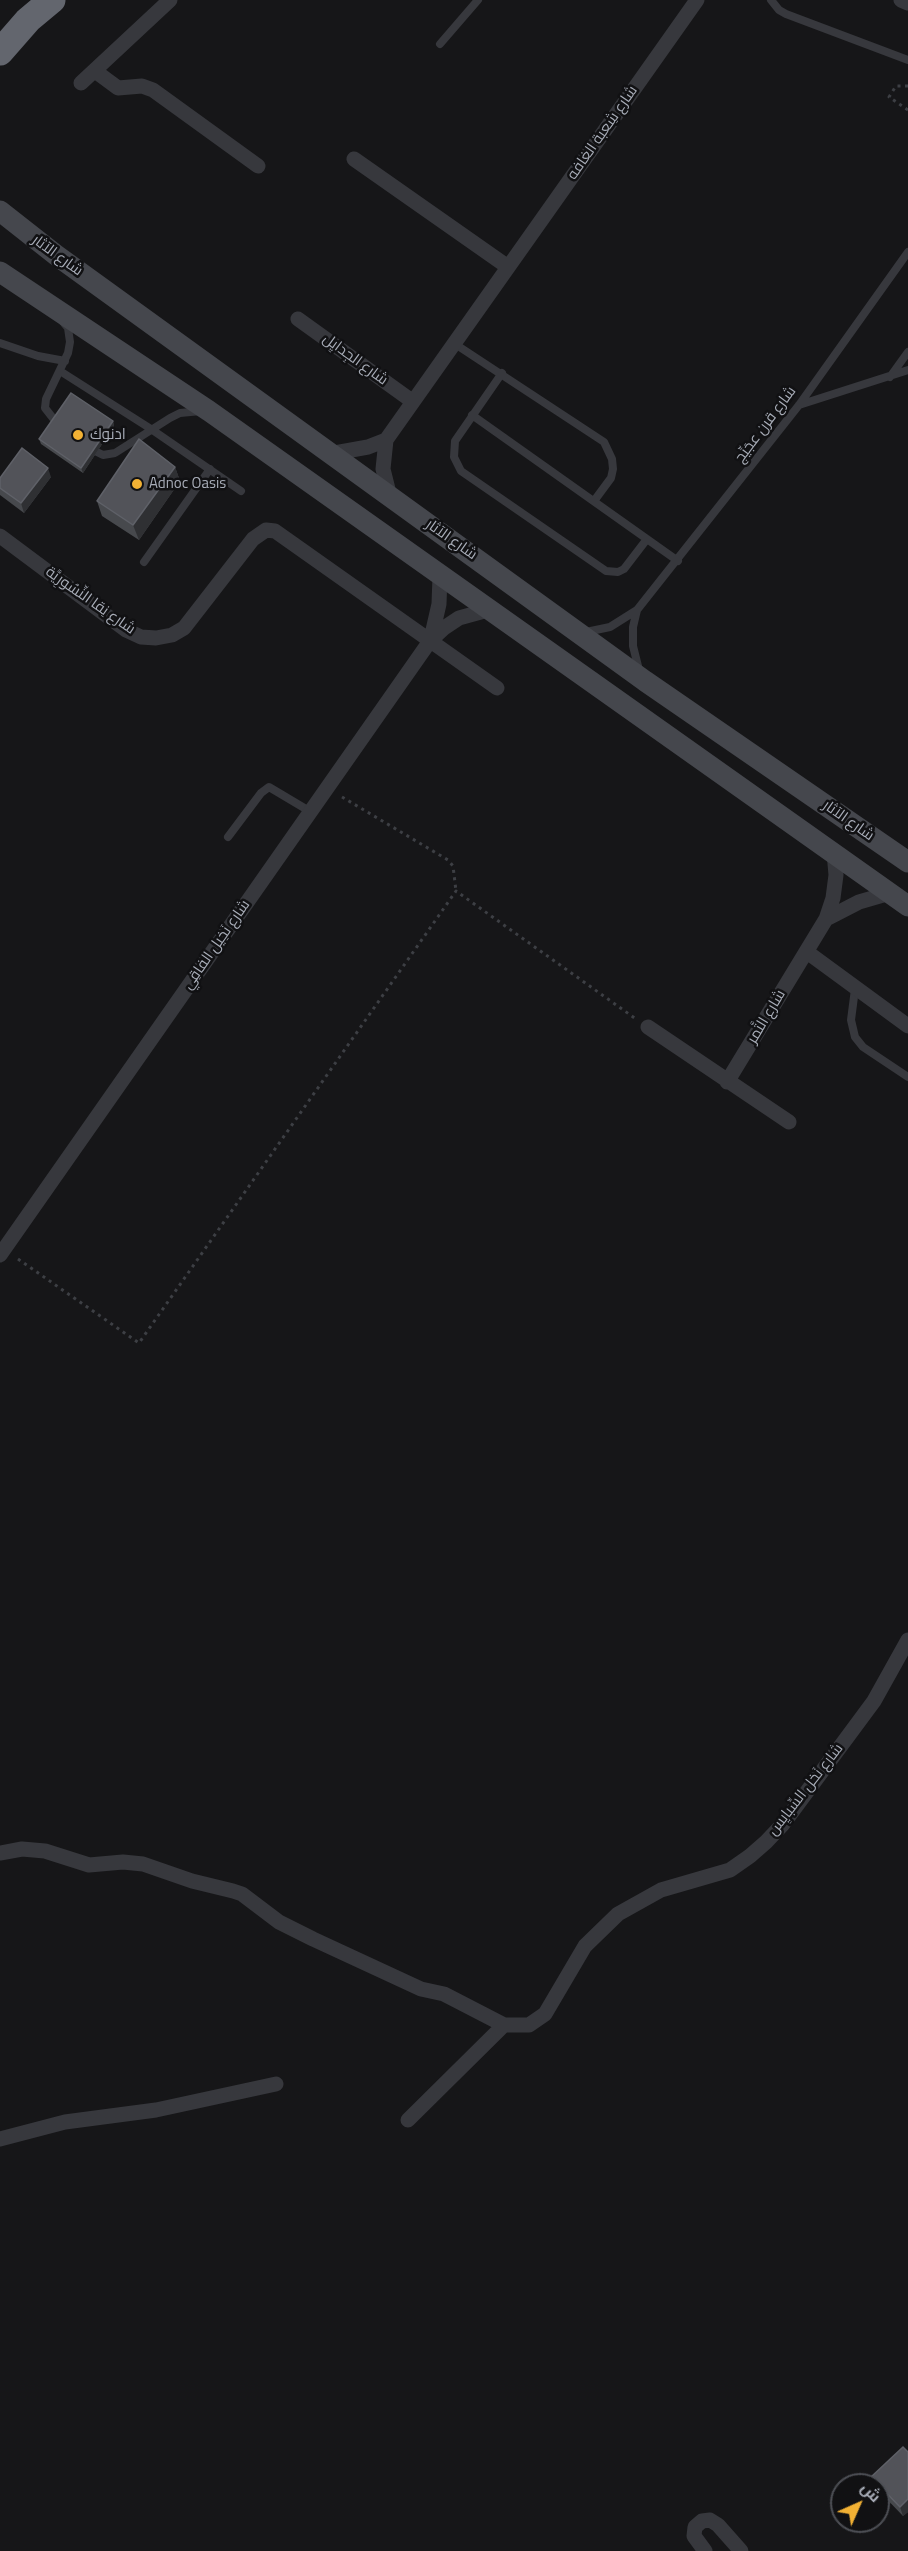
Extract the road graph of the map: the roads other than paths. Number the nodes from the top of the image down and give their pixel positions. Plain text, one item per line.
1 (52, 0) edge
2 (170, 0) edge
3 (478, 0) edge
4 (697, 0) edge
5 (771, 0) edge
6 (901, 0) edge
7 (908, 3) edge
8 (440, 44) dead end
9 (0, 52) edge
10 (908, 60) edge
11 (95, 71) junction
12 (81, 83) dead end
13 (354, 159) dead end
14 (258, 166) dead end
15 (0, 211) edge
16 (908, 252) edge
17 (508, 267) junction
18 (0, 272) edge
19 (45, 300) junction
20 (298, 319) dead end
21 (0, 343) edge
22 (455, 344) junction
23 (908, 352) edge
24 (65, 361) junction
25 (908, 370) edge
26 (60, 371) junction
27 (502, 373) junction
28 (890, 377) junction
29 (412, 401) junction
30 (799, 405) junction
31 (209, 411) junction
32 (472, 415) junction
33 (56, 422) edge
34 (151, 429) junction
35 (386, 440) junction
36 (98, 452) edge
37 (329, 454) junction
38 (210, 469) junction
39 (241, 491) dead end
40 (390, 498) junction
41 (594, 501) junction
42 (0, 536) edge
43 (647, 539) junction
44 (678, 561) junction
45 (144, 562) dead end
46 (440, 576) junction
47 (488, 610) junction
48 (638, 610) junction
49 (581, 633) junction
50 (430, 641) junction
51 (645, 681) junction
52 (497, 688) dead end
53 (310, 812) junction
54 (228, 837) dead end
55 (834, 852) junction
56 (908, 862) edge
57 (890, 893) junction
58 (908, 906) edge
59 (826, 919) junction
60 (807, 952) junction
61 (855, 989) junction
62 (908, 1026) edge
63 (648, 1027) road end
64 (908, 1077) edge
65 (727, 1082) junction
66 (789, 1122) dead end
67 (2, 1252) edge
68 (908, 1640) edge
69 (0, 1853) edge
70 (504, 2025) junction
71 (276, 2084) dead end
72 (408, 2120) dead end
73 (0, 2139) edge
74 (705, 2551) edge
75 (741, 2551) edge

1 - 9 highway
2 - 11 street
3 - 8 lane
4 - 17 street, شارع شِعبة الغافه
5 - 10 lane
6 - 7 street
11 - 12 street
11 - 14 street
13 - 17 street
15 - 37 street, شارع الآثار
16 - 30 lane, شارع قرن عجَيِّج
17 - 22 street, شارع شِعبة الغافه
18 - 19 street
19 - 24 lane
19 - 31 street
20 - 29 street, شارع الجِدايِل
21 - 24 lane
22 - 27 lane
22 - 29 street, شارع شِعبة الغافه
23 - 28 lane
24 - 26 lane
25 - 28 lane
26 - 33 lane
26 - 34 lane
27 - 32 lane
27 - 41 lane
28 - 30 lane
29 - 35 street, شارع شِعبة الغافه
30 - 44 lane, شارع قرن عجَيِّج
31 - 34 lane
31 - 46 street
32 - 41 lane
32 - 43 lane
34 - 36 lane
34 - 38 lane
35 - 37 street
35 - 40 street, شارع شِعبة الغافه
37 - 40 street, شارع الآثار
38 - 39 lane
38 - 45 lane
40 - 49 street, شارع الآثار
41 - 43 lane
42 - 50 street, شارع نِقا النِّسُورِيَّة
43 - 44 lane
44 - 48 lane, شارع قرن عجَيِّج
46 - 47 street
46 - 50 street, شارع نَخِيل الفاقِي
47 - 50 street, شارع نَخِيل الفاقِي
47 - 55 street
48 - 49 lane, شارع قرن عجَيِّج
48 - 51 lane, شارع قرن عجَيِّج
49 - 51 street, شارع الآثار
50 - 52 street
50 - 53 street, شارع نَخِيل الفاقِي
51 - 56 street, شارع الآثار
53 - 54 lane
53 - 67 street, شارع نَخِيل الفاقِي
55 - 57 street
55 - 59 street, شارع التَّمر
57 - 58 street
57 - 59 street
59 - 60 street, شارع التَّمر
60 - 61 street
60 - 65 street, شارع التَّمر
61 - 62 street
61 - 64 lane
63 - 65 street
65 - 66 street
68 - 70 street, شارع نَخل السِّبايِس
69 - 70 street
70 - 72 street
71 - 73 street
74 - 75 street

